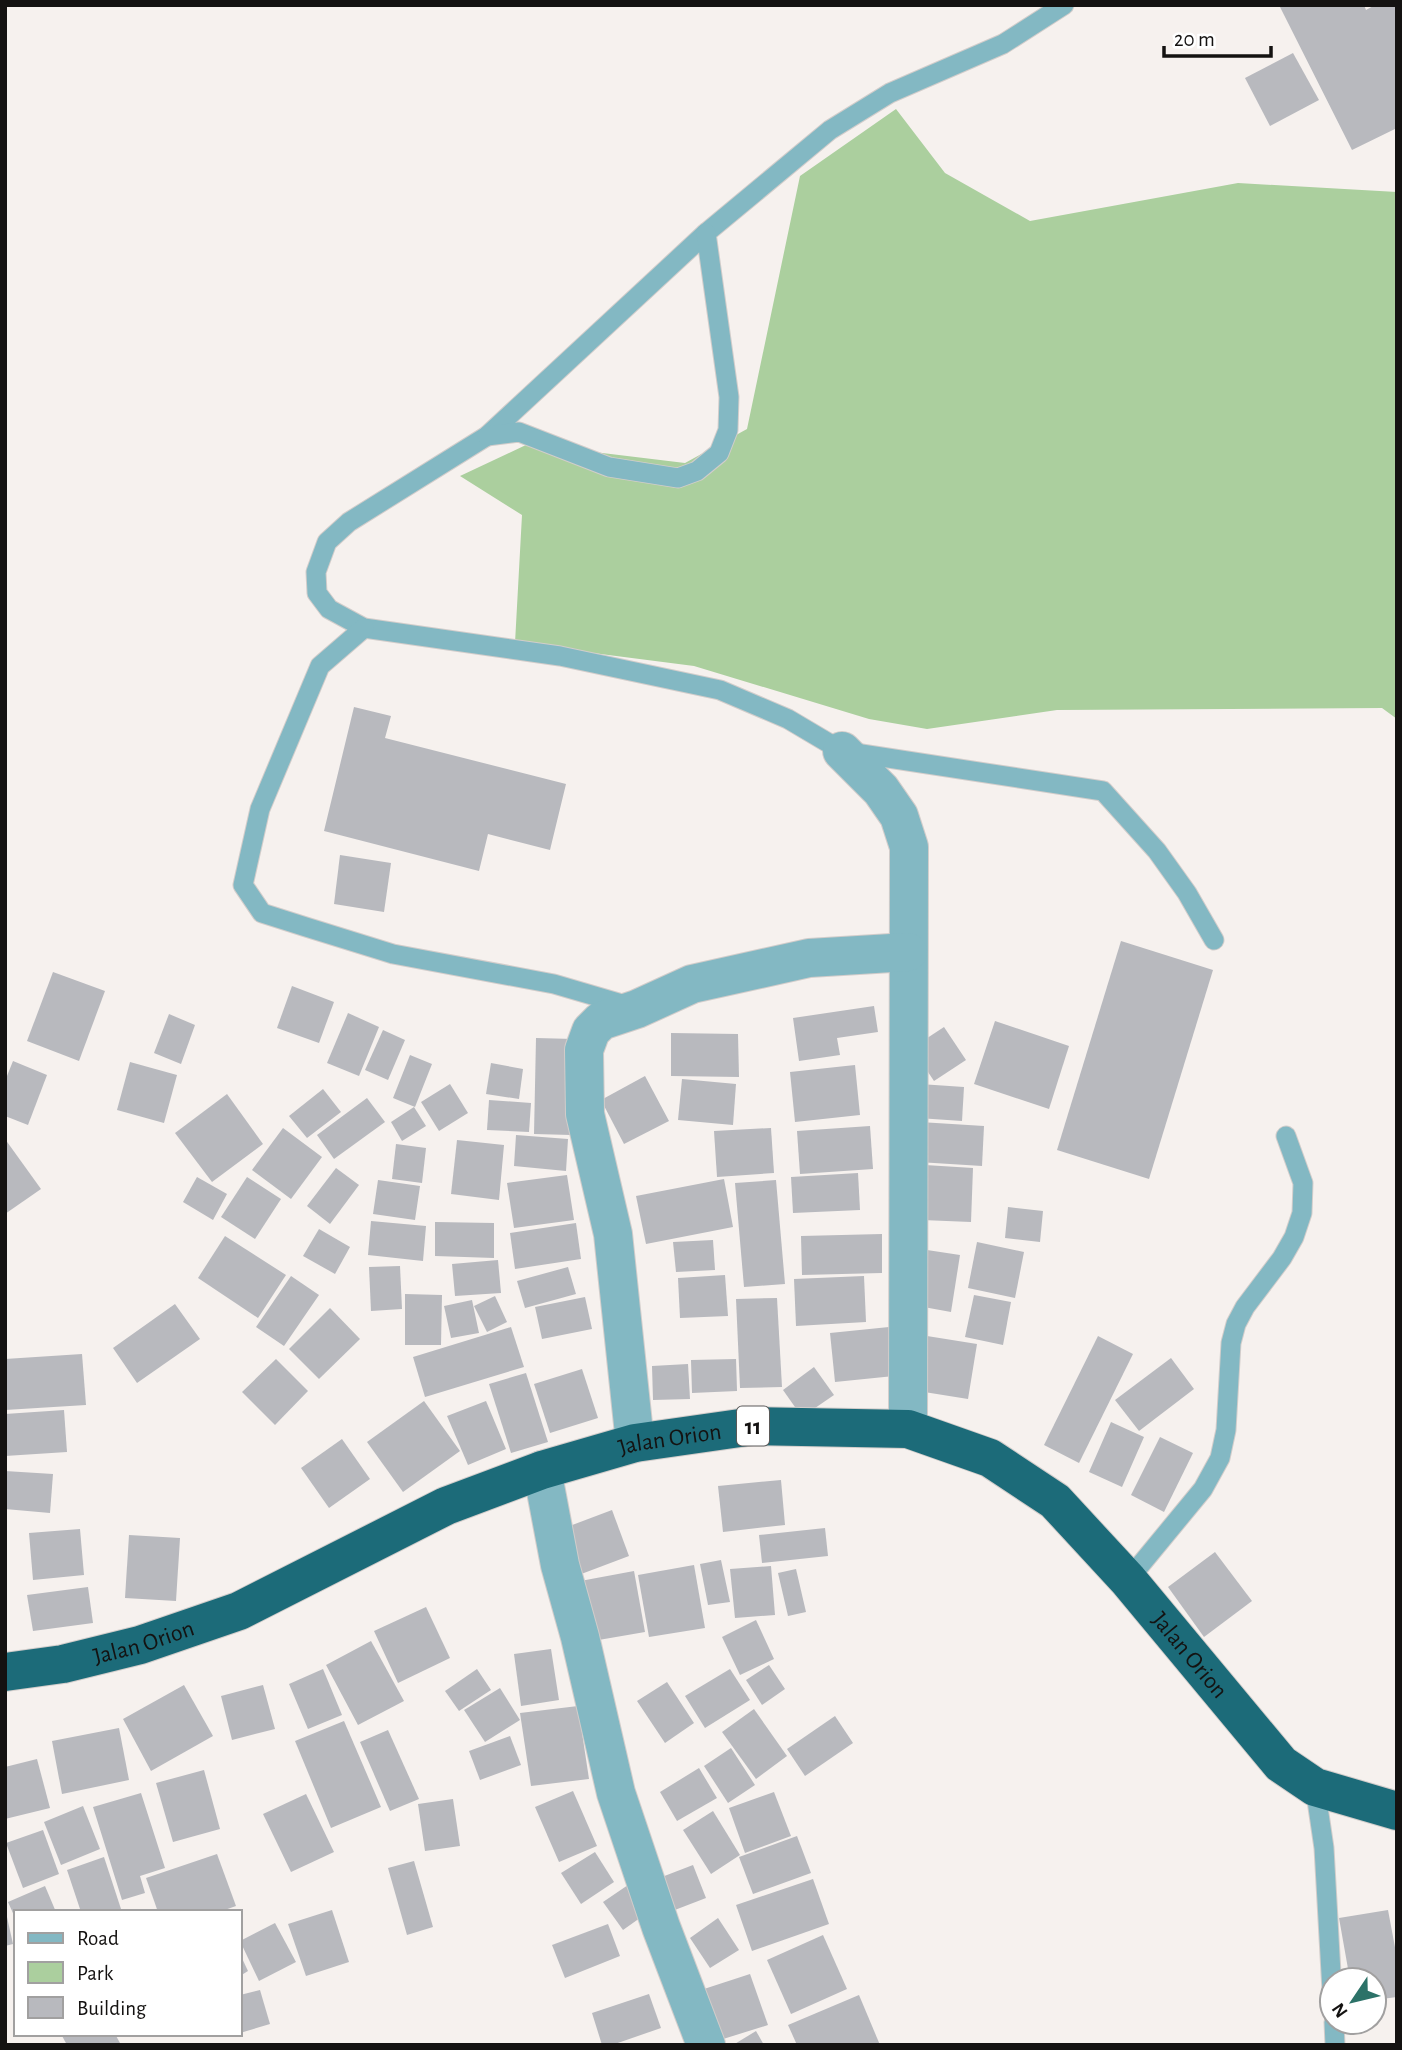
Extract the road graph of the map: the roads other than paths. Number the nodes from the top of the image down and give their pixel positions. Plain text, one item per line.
1 (1063, 5) edge
2 (706, 233) junction
3 (487, 436) junction
4 (364, 628) junction
5 (842, 751) junction
6 (1214, 940) dead end
7 (908, 952) junction
8 (637, 1009) junction
9 (1286, 1136) dead end
10 (908, 1429) junction
11 (635, 1443) junction
12 (542, 1470) junction
13 (1128, 1580) junction
14 (5, 1672) edge
15 (1315, 1787) junction
16 (1397, 1811) edge
17 (1331, 1966) edge
18 (706, 2045) edge

1 - 2 lane
2 - 3 lane
2 - 3 lane
3 - 4 lane
4 - 5 lane
4 - 8 lane
5 - 6 lane
5 - 7 street
7 - 8 street
7 - 10 street
8 - 11 street
9 - 13 lane
10 - 11 highway, Jalan Orion / 11
10 - 13 highway, Jalan Orion / 11
11 - 12 highway, Jalan Orion / 11
12 - 14 highway, Jalan Orion / 11
12 - 18 street
13 - 15 highway, Jalan Orion / 11
15 - 16 highway, Jalan Orion / 11
15 - 17 lane

